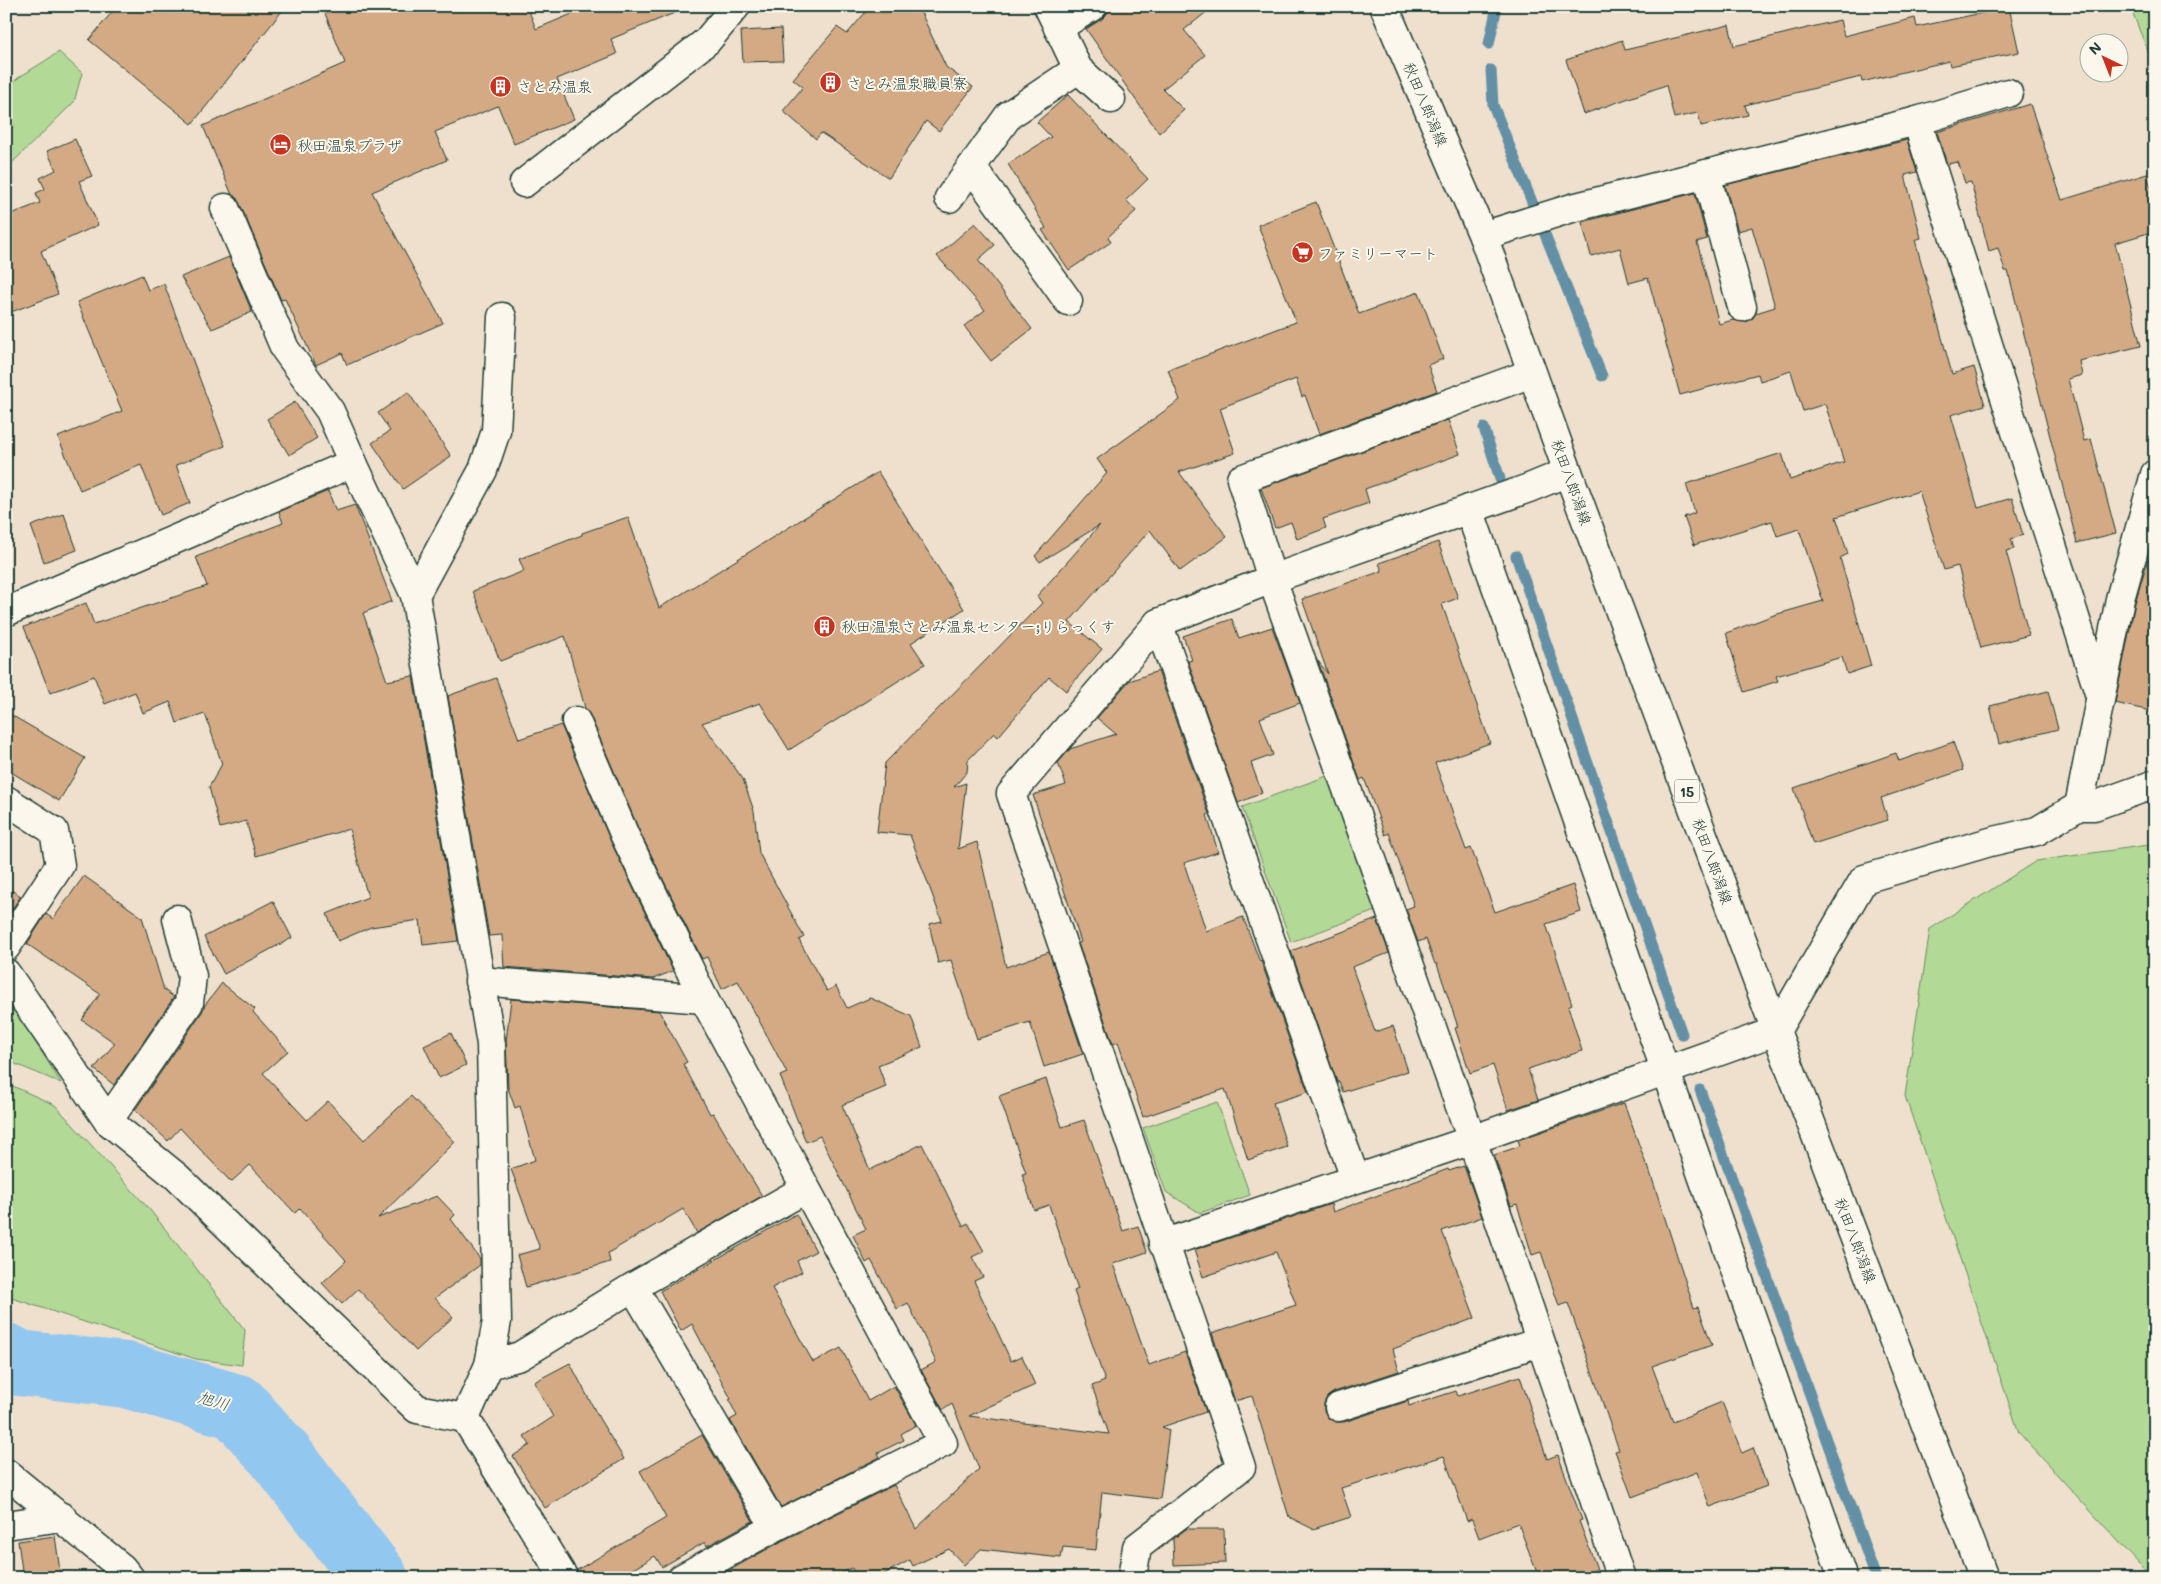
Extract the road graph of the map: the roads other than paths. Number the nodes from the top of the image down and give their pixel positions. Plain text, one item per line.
1 (736, 6) edge
2 (1093, 6) edge
3 (1384, 6) edge
4 (1053, 17) edge
5 (1078, 69) junction
6 (2008, 93) dead end
7 (1111, 99) dead end
8 (1917, 121) junction
9 (972, 167) junction
10 (1706, 174) junction
11 (524, 183) dead end
12 (949, 198) dead end
13 (224, 208) dead end
14 (1483, 236) junction
15 (1068, 301) dead end
16 (1742, 307) dead end
17 (502, 317) dead end
18 (1532, 373) junction
19 (353, 463) junction
20 (1568, 472) junction
21 (2155, 474) edge
22 (1470, 509) junction
23 (1272, 579) junction
24 (415, 595) junction
25 (6, 612) edge
26 (1158, 624) junction
27 (2100, 696) junction
28 (576, 721) dead end
29 (2155, 784) edge
30 (6, 800) edge
31 (2079, 806) junction
32 (177, 919) dead end
33 (6, 947) edge
34 (6, 973) edge
35 (479, 981) junction
36 (704, 999) junction
37 (1776, 1031) junction
38 (1666, 1071) junction
39 (108, 1121) junction
40 (1472, 1140) junction
41 (1354, 1178) junction
42 (805, 1189) junction
43 (1163, 1244) junction
44 (633, 1287) junction
45 (1540, 1342) junction
46 (489, 1365) junction
47 (1339, 1407) dead end
48 (465, 1418) junction
49 (6, 1473) edge
50 (62, 1517) junction
51 (6, 1525) edge
52 (776, 1527) junction
53 (130, 1578) edge
54 (564, 1578) edge
55 (682, 1578) edge
56 (1132, 1578) edge
57 (1621, 1578) edge
58 (1843, 1578) edge
59 (1984, 1578) edge

1 - 11 street
2 - 4 street
3 - 14 street, 秋田八郎潟線 / 15
4 - 5 street
5 - 7 street
5 - 9 street
6 - 8 street
8 - 10 street
8 - 27 street
9 - 12 street
9 - 15 street
10 - 14 street
10 - 16 street
13 - 19 street
14 - 18 street, 秋田八郎潟線 / 15
17 - 24 street
18 - 20 street, 秋田八郎潟線 / 15
18 - 23 street
19 - 24 street
19 - 25 street
20 - 22 street
20 - 37 street, 秋田八郎潟線 / 15
21 - 27 street
22 - 23 street
22 - 38 street
23 - 26 street
23 - 40 street
24 - 35 street
26 - 41 street
26 - 43 street
27 - 31 street
28 - 36 street
29 - 31 street
30 - 33 street
31 - 37 street
32 - 39 street
34 - 39 street
35 - 36 street
35 - 46 street
36 - 42 street
37 - 38 street
37 - 59 street, 秋田八郎潟線 / 15
38 - 40 street
38 - 58 street
39 - 48 street
40 - 41 street
40 - 45 street
41 - 43 street
42 - 44 street
42 - 52 street
43 - 56 street
44 - 46 street
44 - 52 street
45 - 47 street
45 - 57 street
46 - 48 street
48 - 54 street
49 - 50 street
50 - 51 street
50 - 53 street
52 - 55 street

